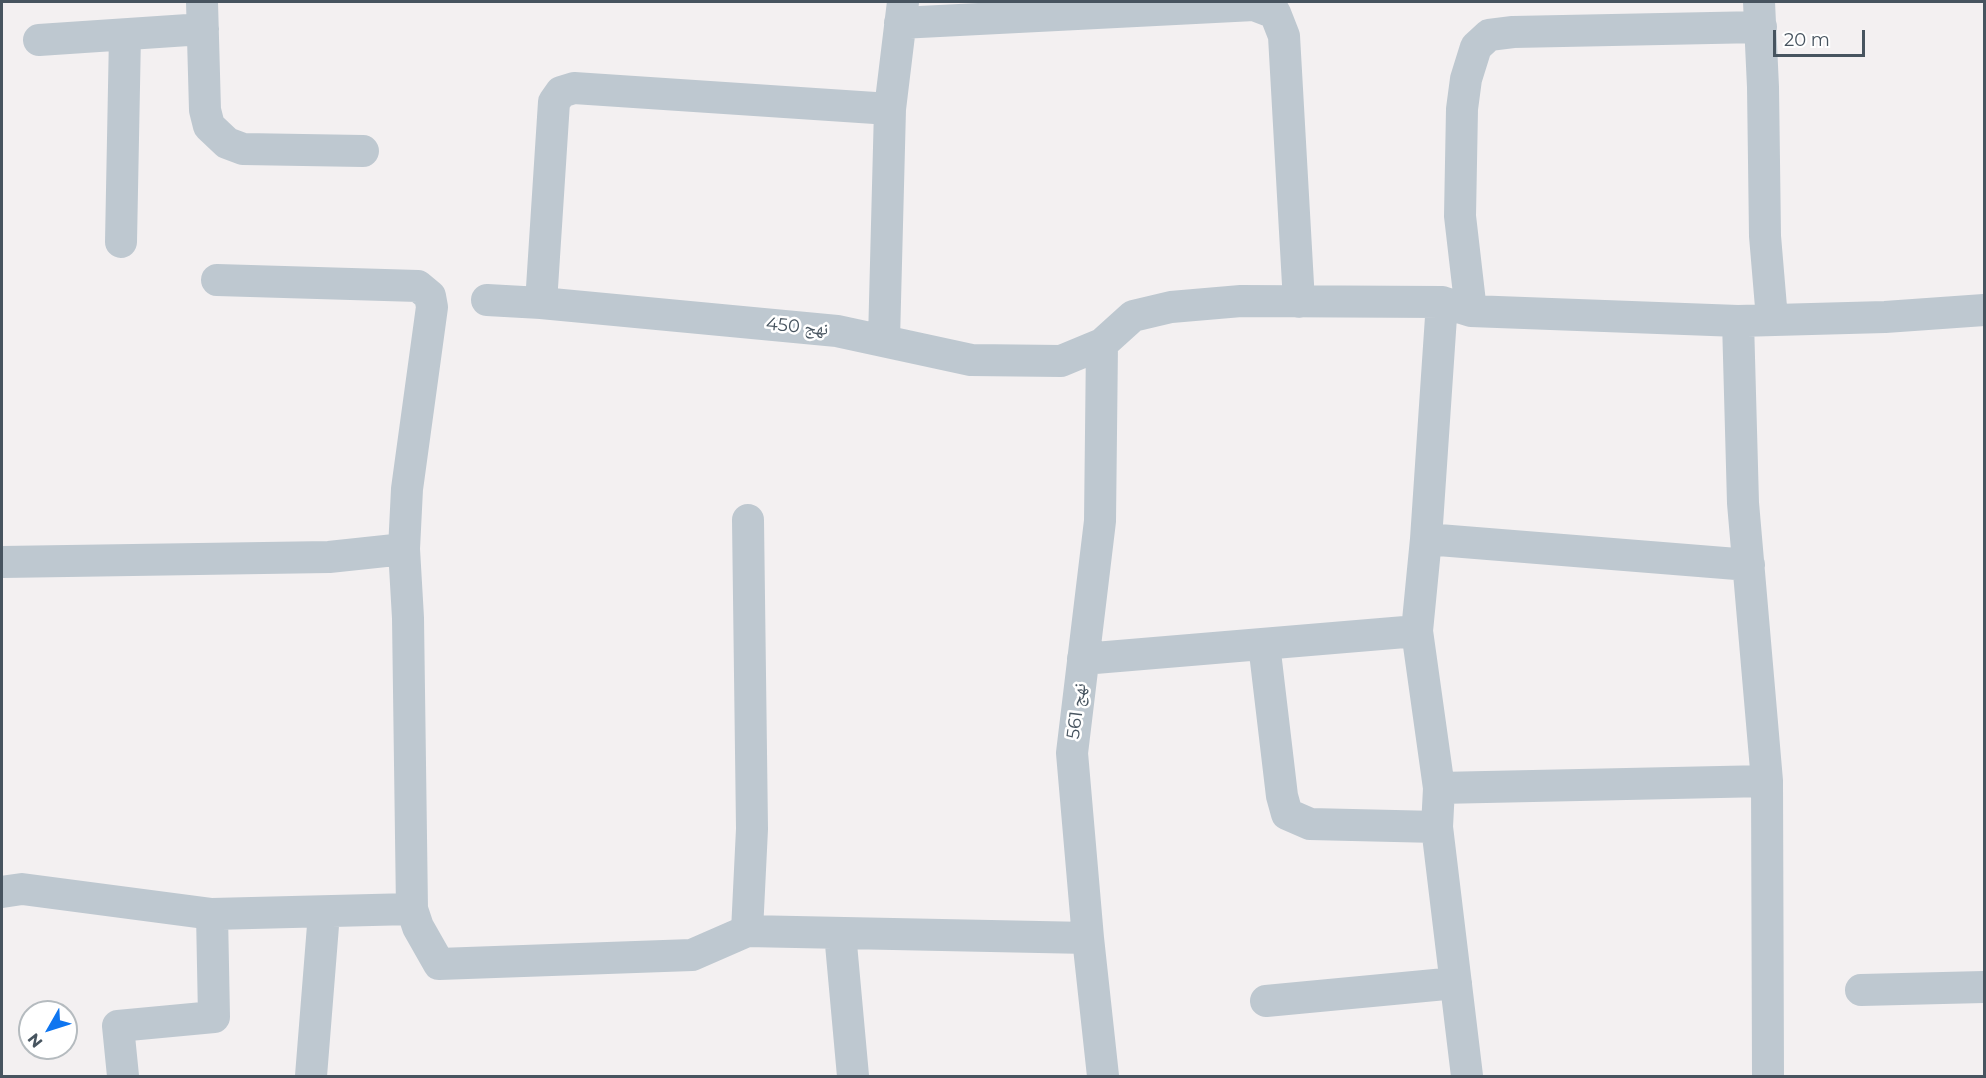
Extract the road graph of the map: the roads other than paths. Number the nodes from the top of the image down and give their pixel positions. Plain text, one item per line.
1 (902, 12) edge
2 (1760, 14) edge
3 (202, 15) edge
4 (125, 35) junction
5 (39, 40) dead end
6 (890, 109) junction
7 (363, 152) dead end
8 (121, 242) dead end
9 (217, 280) dead end
10 (487, 300) dead end
11 (1299, 302) junction
12 (541, 303) junction
13 (1456, 307) junction
14 (1984, 310) edge
15 (1772, 319) junction
16 (1737, 321) junction
17 (884, 340) junction
18 (1102, 344) junction
19 (748, 520) dead end
20 (1426, 539) junction
21 (404, 549) junction
22 (2, 562) edge
23 (1749, 565) junction
24 (1417, 631) junction
25 (1264, 644) junction
26 (1083, 660) junction
27 (1767, 781) junction
28 (1439, 788) junction
29 (1437, 827) junction
30 (2, 892) edge
31 (412, 909) junction
32 (324, 913) junction
33 (212, 914) junction
34 (747, 931) junction
35 (840, 933) junction
36 (1088, 938) junction
37 (1456, 983) junction
38 (1984, 987) edge
39 (1861, 990) dead end
40 (1266, 1001) dead end
41 (123, 1077) edge
42 (311, 1077) edge
43 (853, 1077) edge
44 (1103, 1077) edge
45 (1467, 1077) edge
46 (1767, 1077) edge

1 - 6 street
1 - 11 street
2 - 13 street
2 - 15 street
3 - 4 street
3 - 7 street
4 - 5 street
4 - 8 street
6 - 12 street
6 - 17 street
9 - 21 street
10 - 12 street, نهج 450
11 - 13 street, نهج 450
11 - 18 street, نهج 450
12 - 17 street, نهج 450
13 - 16 street, نهج 450
13 - 20 street
14 - 15 street, نهج 450
15 - 16 street, نهج 450
16 - 23 street
17 - 18 street, نهج 450
18 - 26 street, نهج 561
19 - 34 street
20 - 23 street
20 - 24 street
21 - 22 street
21 - 31 street
23 - 27 street
24 - 25 street
24 - 28 street
25 - 26 street
25 - 29 street
26 - 36 street, نهج 561
27 - 28 street
27 - 46 street
28 - 29 street
29 - 37 street
30 - 33 street
31 - 32 street
31 - 34 street
32 - 33 street
32 - 42 street
33 - 41 street
34 - 35 street
35 - 36 street
35 - 43 street
36 - 44 street, نهج 561
37 - 40 street
37 - 45 street
38 - 39 street

